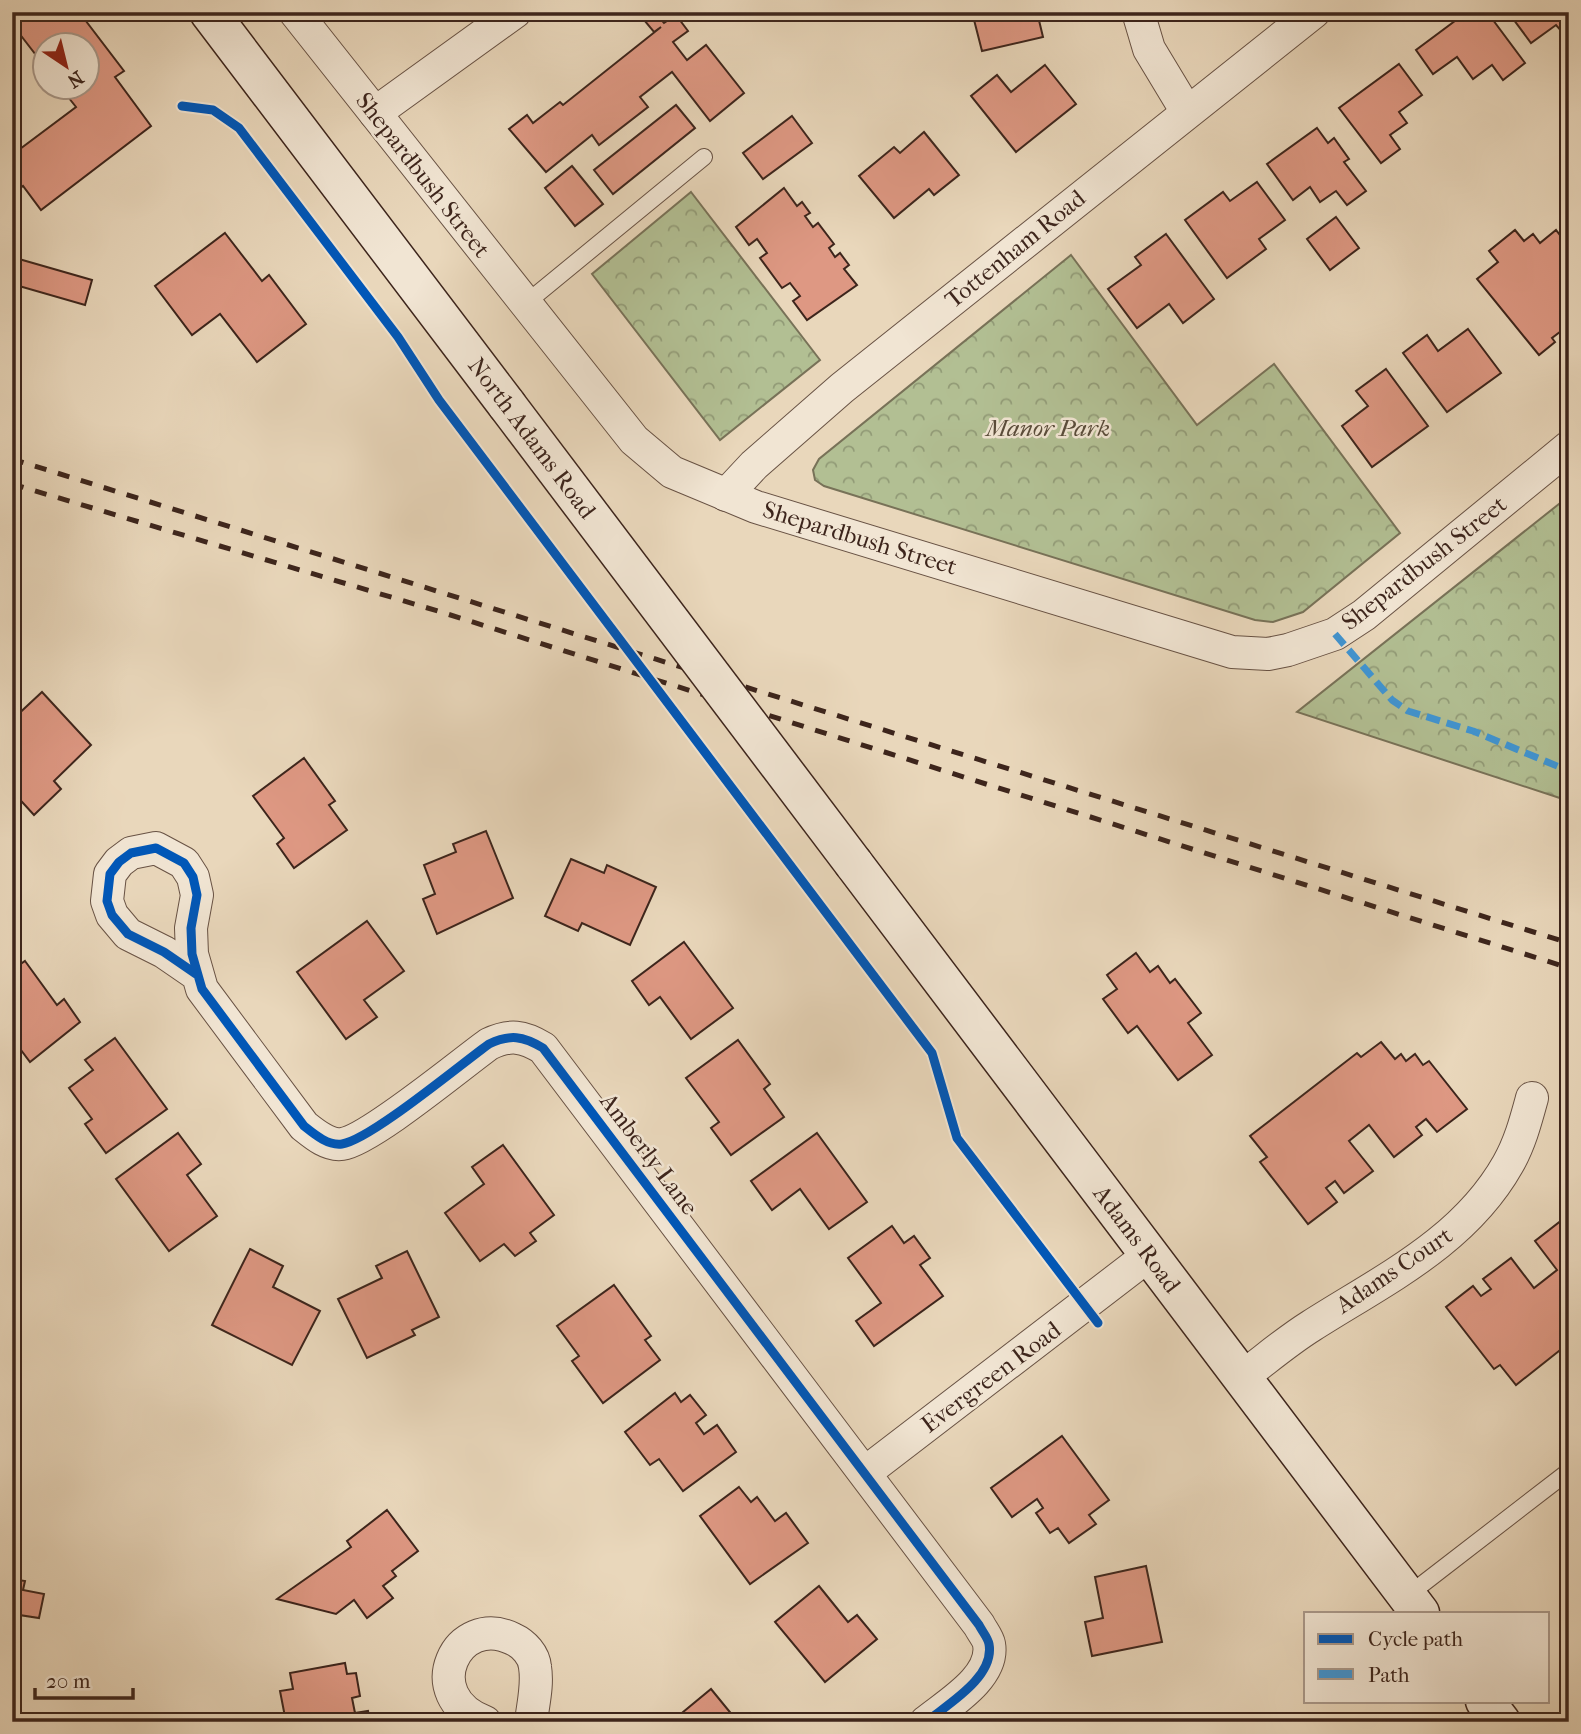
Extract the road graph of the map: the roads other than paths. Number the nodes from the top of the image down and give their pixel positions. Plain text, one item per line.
1 (209, 12) edge
2 (295, 12) edge
3 (515, 12) edge
4 (1138, 12) edge
5 (1314, 12) edge
6 (1187, 112) junction
7 (375, 113) junction
8 (704, 157) dead end
9 (525, 304) junction
10 (1569, 447) edge
11 (726, 495) junction
12 (854, 864) joint
13 (196, 974) dead end
14 (1532, 1098) dead end
15 (1149, 1255) junction
16 (1242, 1377) junction
17 (1569, 1471) edge
18 (866, 1472) junction
19 (1413, 1605) edge
20 (1486, 1702) edge
21 (485, 1722) edge
22 (531, 1722) edge
23 (926, 1722) edge
24 (1501, 1722) edge

1 - 12 main road, North Adams Road, bridge
2 - 7 street, Shepardbush Street
3 - 7 street
4 - 6 street
5 - 6 street, Tottenham Road
6 - 11 street, Tottenham Road
7 - 9 street, Shepardbush Street
8 - 9 lane
9 - 11 street, Shepardbush Street
10 - 11 street, Shepardbush Street
12 - 15 main road, Adams Road
13 - 18 street, Amberly Lane
14 - 16 street, Adams Court
15 - 16 main road, Adams Road
15 - 18 street, Evergreen Road
16 - 19 main road, Adams Road
17 - 19 lane
18 - 23 street, Amberly Lane
20 - 24 main road
21 - 22 street

